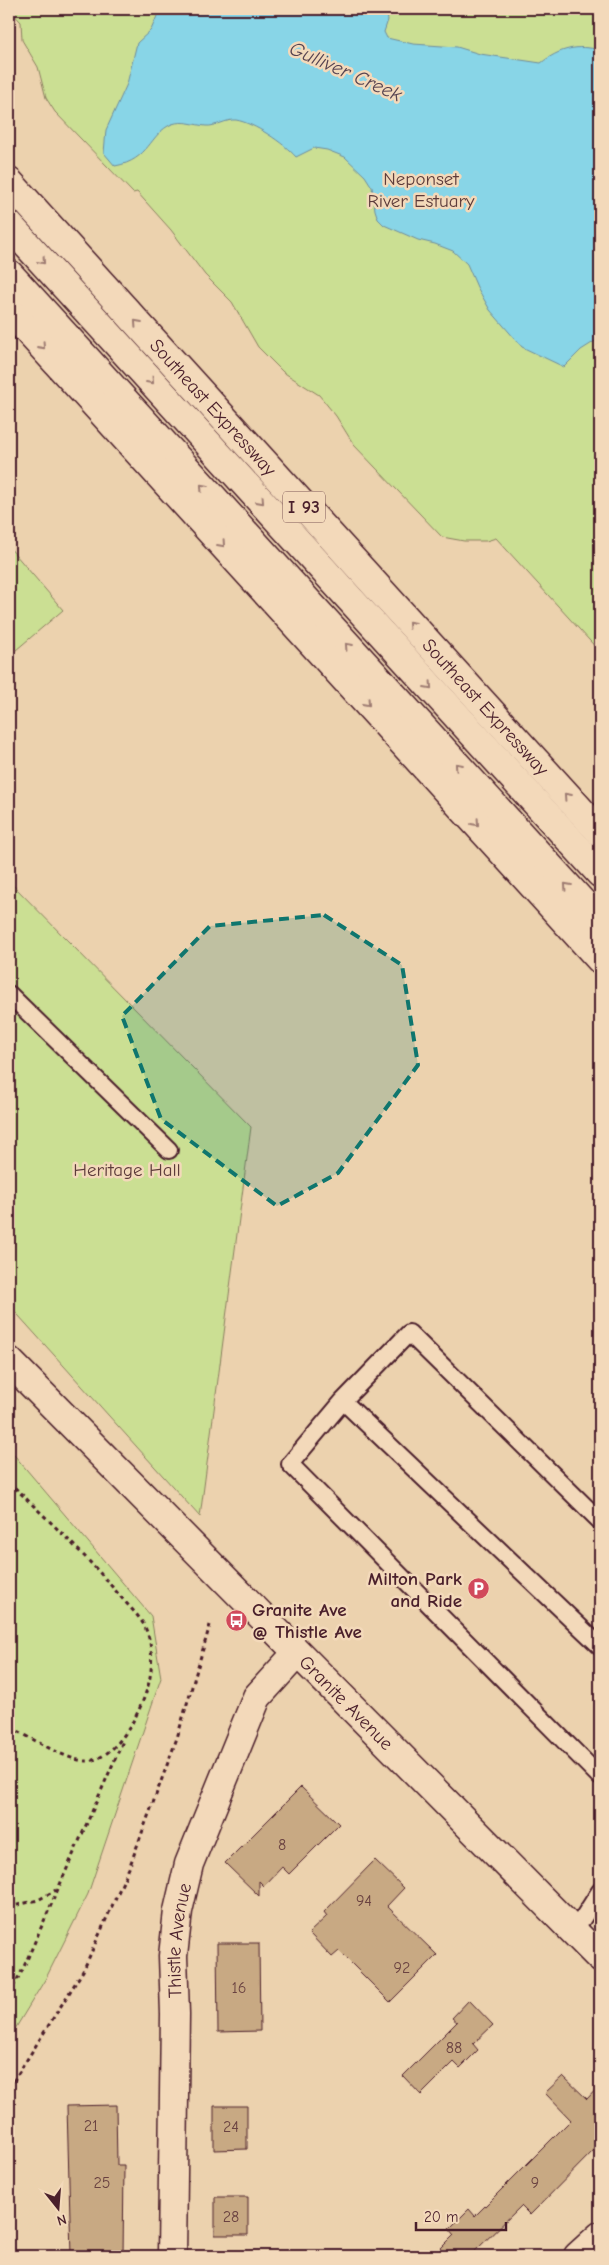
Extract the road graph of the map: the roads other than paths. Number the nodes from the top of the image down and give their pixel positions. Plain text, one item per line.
1 (9, 182) edge
2 (9, 225) edge
3 (9, 274) edge
4 (9, 310) edge
5 (600, 832) edge
6 (600, 874) edge
7 (600, 922) edge
8 (600, 959) edge
9 (9, 994) edge
10 (169, 1150) dead end
11 (9, 1361) edge
12 (343, 1401) junction
13 (600, 1520) edge
14 (600, 1646) edge
15 (297, 1653) junction
16 (600, 1777) edge
17 (600, 1891) edge
18 (574, 1932) junction
19 (599, 1955) edge
20 (600, 2236) edge
21 (172, 2256) edge
22 (578, 2256) edge

5 -> 1 main road, Southeast Expressway / I 93
2 -> 6 main road, I 93
7 -> 3 main road
4 -> 8 main road
9 - 10 lane
11 - 15 main road, Granite Avenue
12 - 13 lane
12 - 14 lane
12 - 16 lane
15 - 18 main road, Granite Avenue
15 - 21 main road, Thistle Avenue
17 - 18 lane
18 - 19 main road, Granite Avenue
20 - 22 main road

